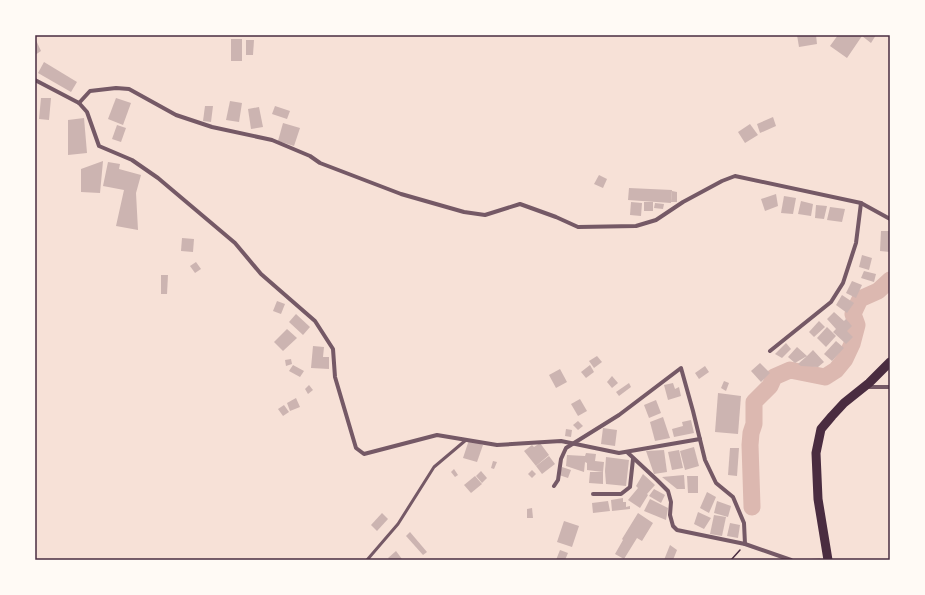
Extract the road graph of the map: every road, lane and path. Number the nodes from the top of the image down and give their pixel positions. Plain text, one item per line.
1 (35, 80) edge
2 (78, 103) junction
3 (861, 203) junction
4 (890, 219) edge
5 (770, 351) dead end
6 (890, 362) edge
7 (864, 387) junction
8 (890, 387) edge
9 (700, 439) junction
10 (466, 440) junction
11 (574, 443) junction
12 (627, 452) junction
13 (633, 459) junction
14 (554, 486) dead end
15 (593, 494) dead end
16 (745, 544) junction
17 (367, 560) edge
18 (731, 560) edge
19 (791, 560) edge
20 (828, 560) edge

1 - 2 street
2 - 3 street
2 - 10 street
3 - 4 street
3 - 5 street
6 - 7 main road
7 - 8 street
7 - 20 main road
9 - 11 street
9 - 12 street
9 - 16 street
10 - 11 street
10 - 17 lane
11 - 12 street
11 - 14 street
12 - 13 street
13 - 15 street
13 - 16 street
16 - 18 path
16 - 19 street

